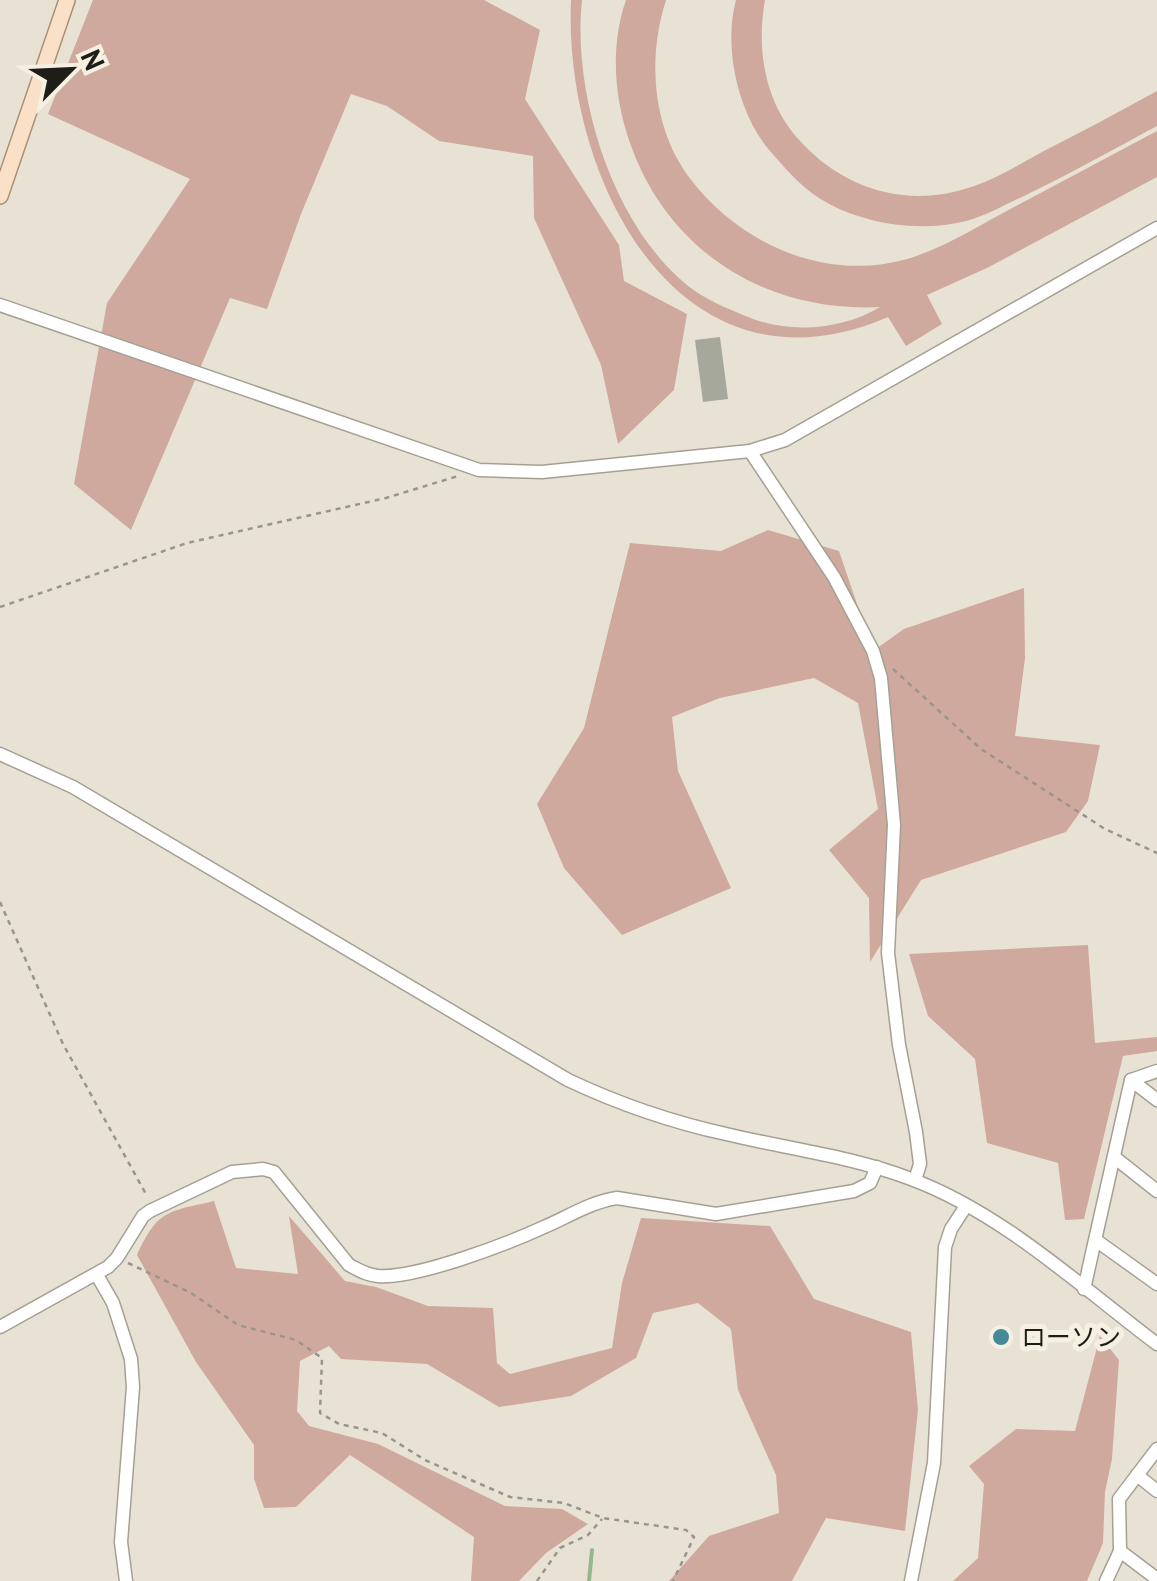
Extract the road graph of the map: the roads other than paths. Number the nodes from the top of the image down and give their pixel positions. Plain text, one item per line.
1 (67, 0) edge
2 (0, 196) edge
3 (1157, 228) edge
4 (0, 305) edge
5 (750, 451) junction
6 (0, 754) edge
7 (1157, 1072) edge
8 (1131, 1080) junction
9 (1157, 1100) edge
10 (1114, 1157) junction
11 (877, 1167) junction
12 (915, 1180) junction
13 (1157, 1191) edge
14 (966, 1206) junction
15 (1097, 1241) junction
16 (96, 1276) junction
17 (1157, 1284) edge
18 (1084, 1289) junction
19 (0, 1327) edge
20 (1157, 1344) edge
21 (1157, 1449) edge
22 (1137, 1475) junction
23 (1157, 1491) edge
24 (1120, 1551) junction
25 (1157, 1579) edge
26 (126, 1581) edge
27 (911, 1581) edge
28 (1106, 1581) edge

1 - 2 main road
3 - 5 street
4 - 5 street
5 - 12 street
6 - 11 street
7 - 8 street
8 - 9 street
8 - 10 street
10 - 13 street
10 - 15 street
11 - 12 street
11 - 16 street
12 - 14 street
14 - 18 street
14 - 27 street
15 - 17 street
15 - 18 street
16 - 19 street
16 - 26 street
18 - 20 street
21 - 22 street
22 - 23 street
22 - 24 street
24 - 25 street
24 - 28 street

